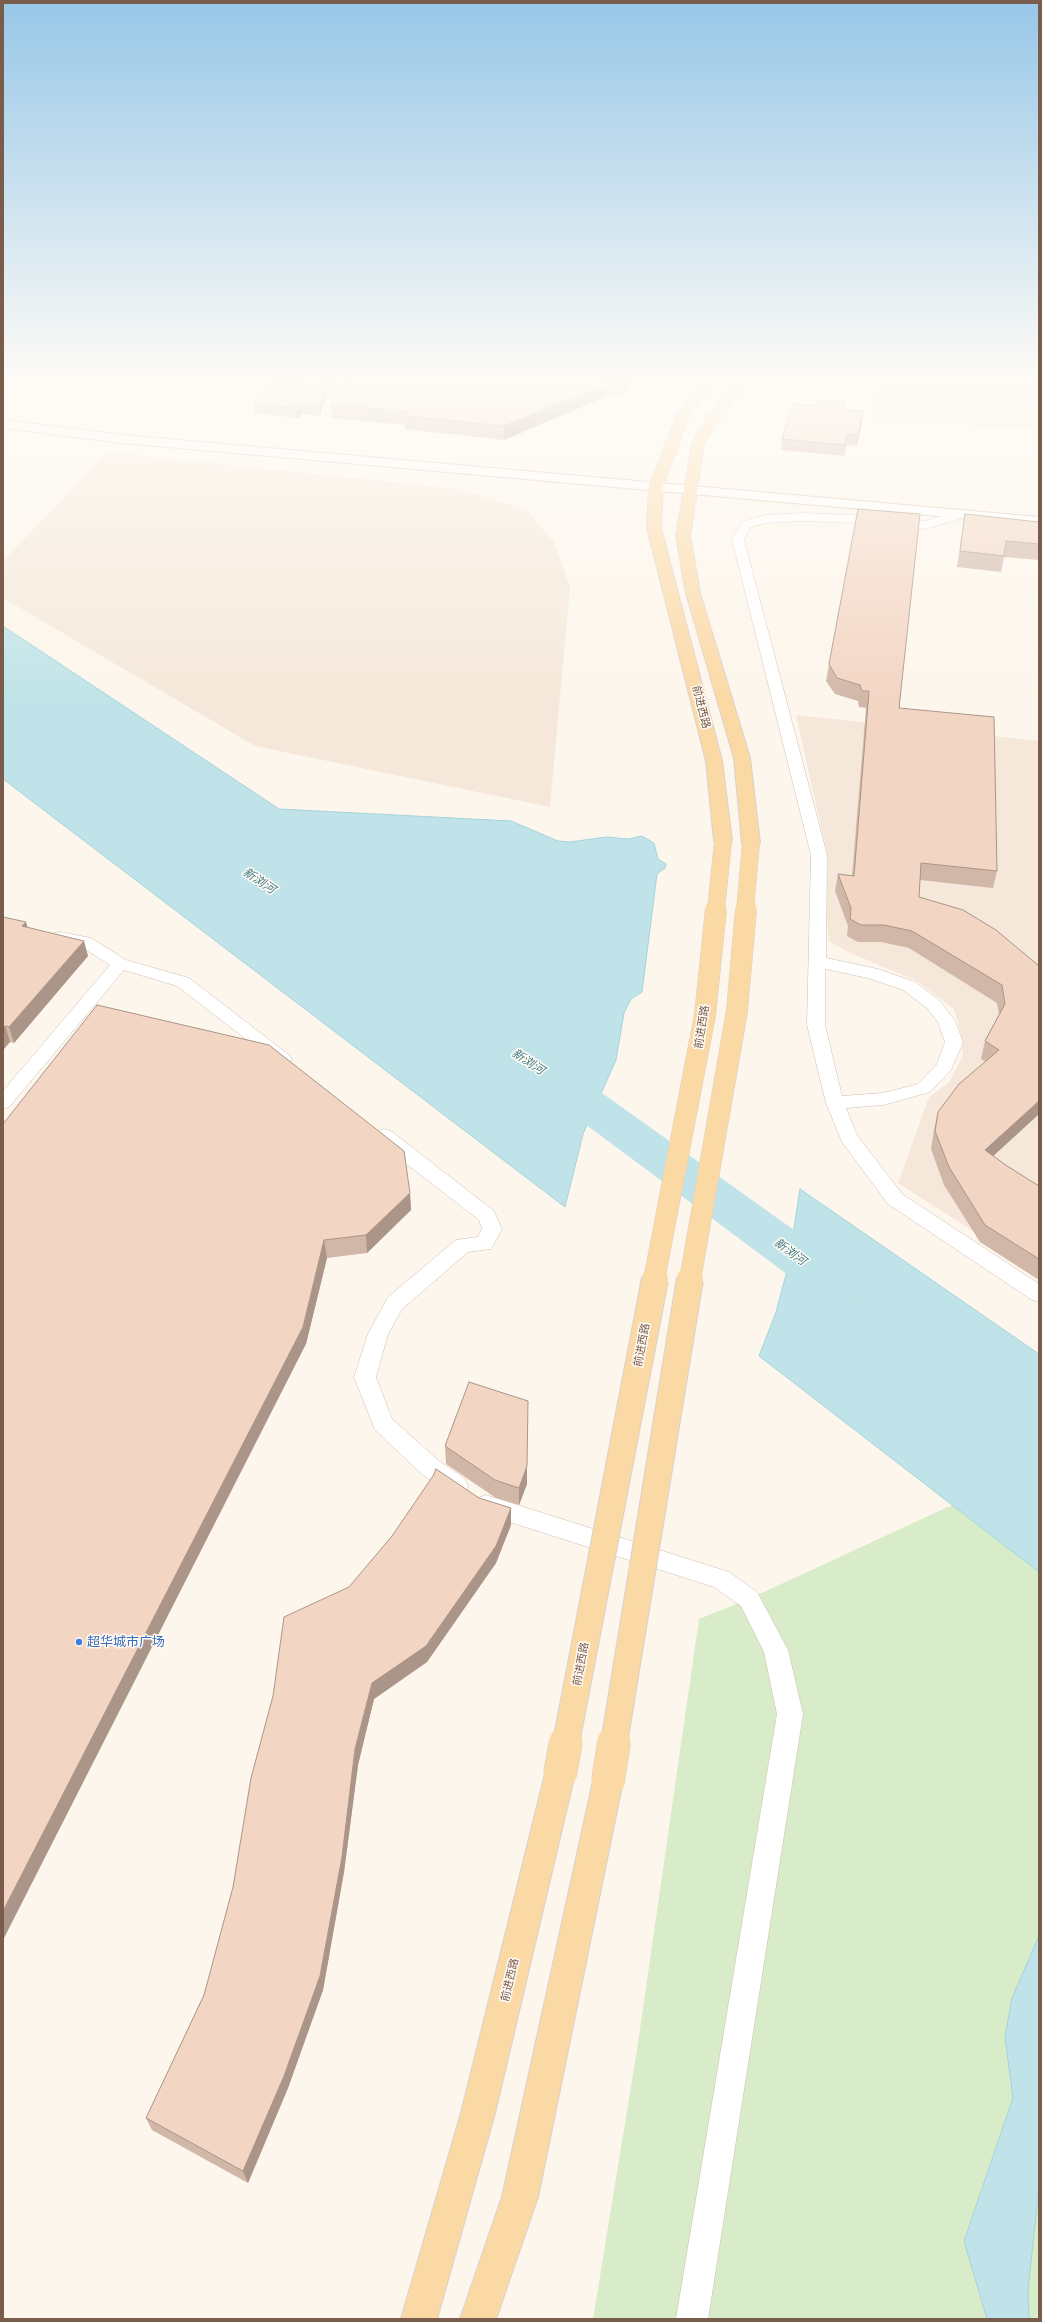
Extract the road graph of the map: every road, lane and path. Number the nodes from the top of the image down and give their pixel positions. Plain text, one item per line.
1 (656, 486) edge
2 (660, 486) edge
3 (690, 489) junction
4 (962, 514) junction
5 (1039, 522) edge
6 (48, 934) edge
7 (817, 962) junction
8 (120, 964) junction
9 (301, 1072) edge
10 (3, 1103) edge
11 (835, 1103) junction
12 (369, 1125) edge
13 (1039, 1294) edge
14 (419, 2319) edge
15 (478, 2319) edge
16 (692, 2319) edge

1 - 14 main road, 前进西路, bridge
2 - 3 street
3 - 4 street
3 - 15 main road, bridge
4 - 5 street
4 - 7 street
6 - 8 street
7 - 11 street
7 - 11 street
8 - 9 street
8 - 10 street
11 - 13 street
12 - 16 street

